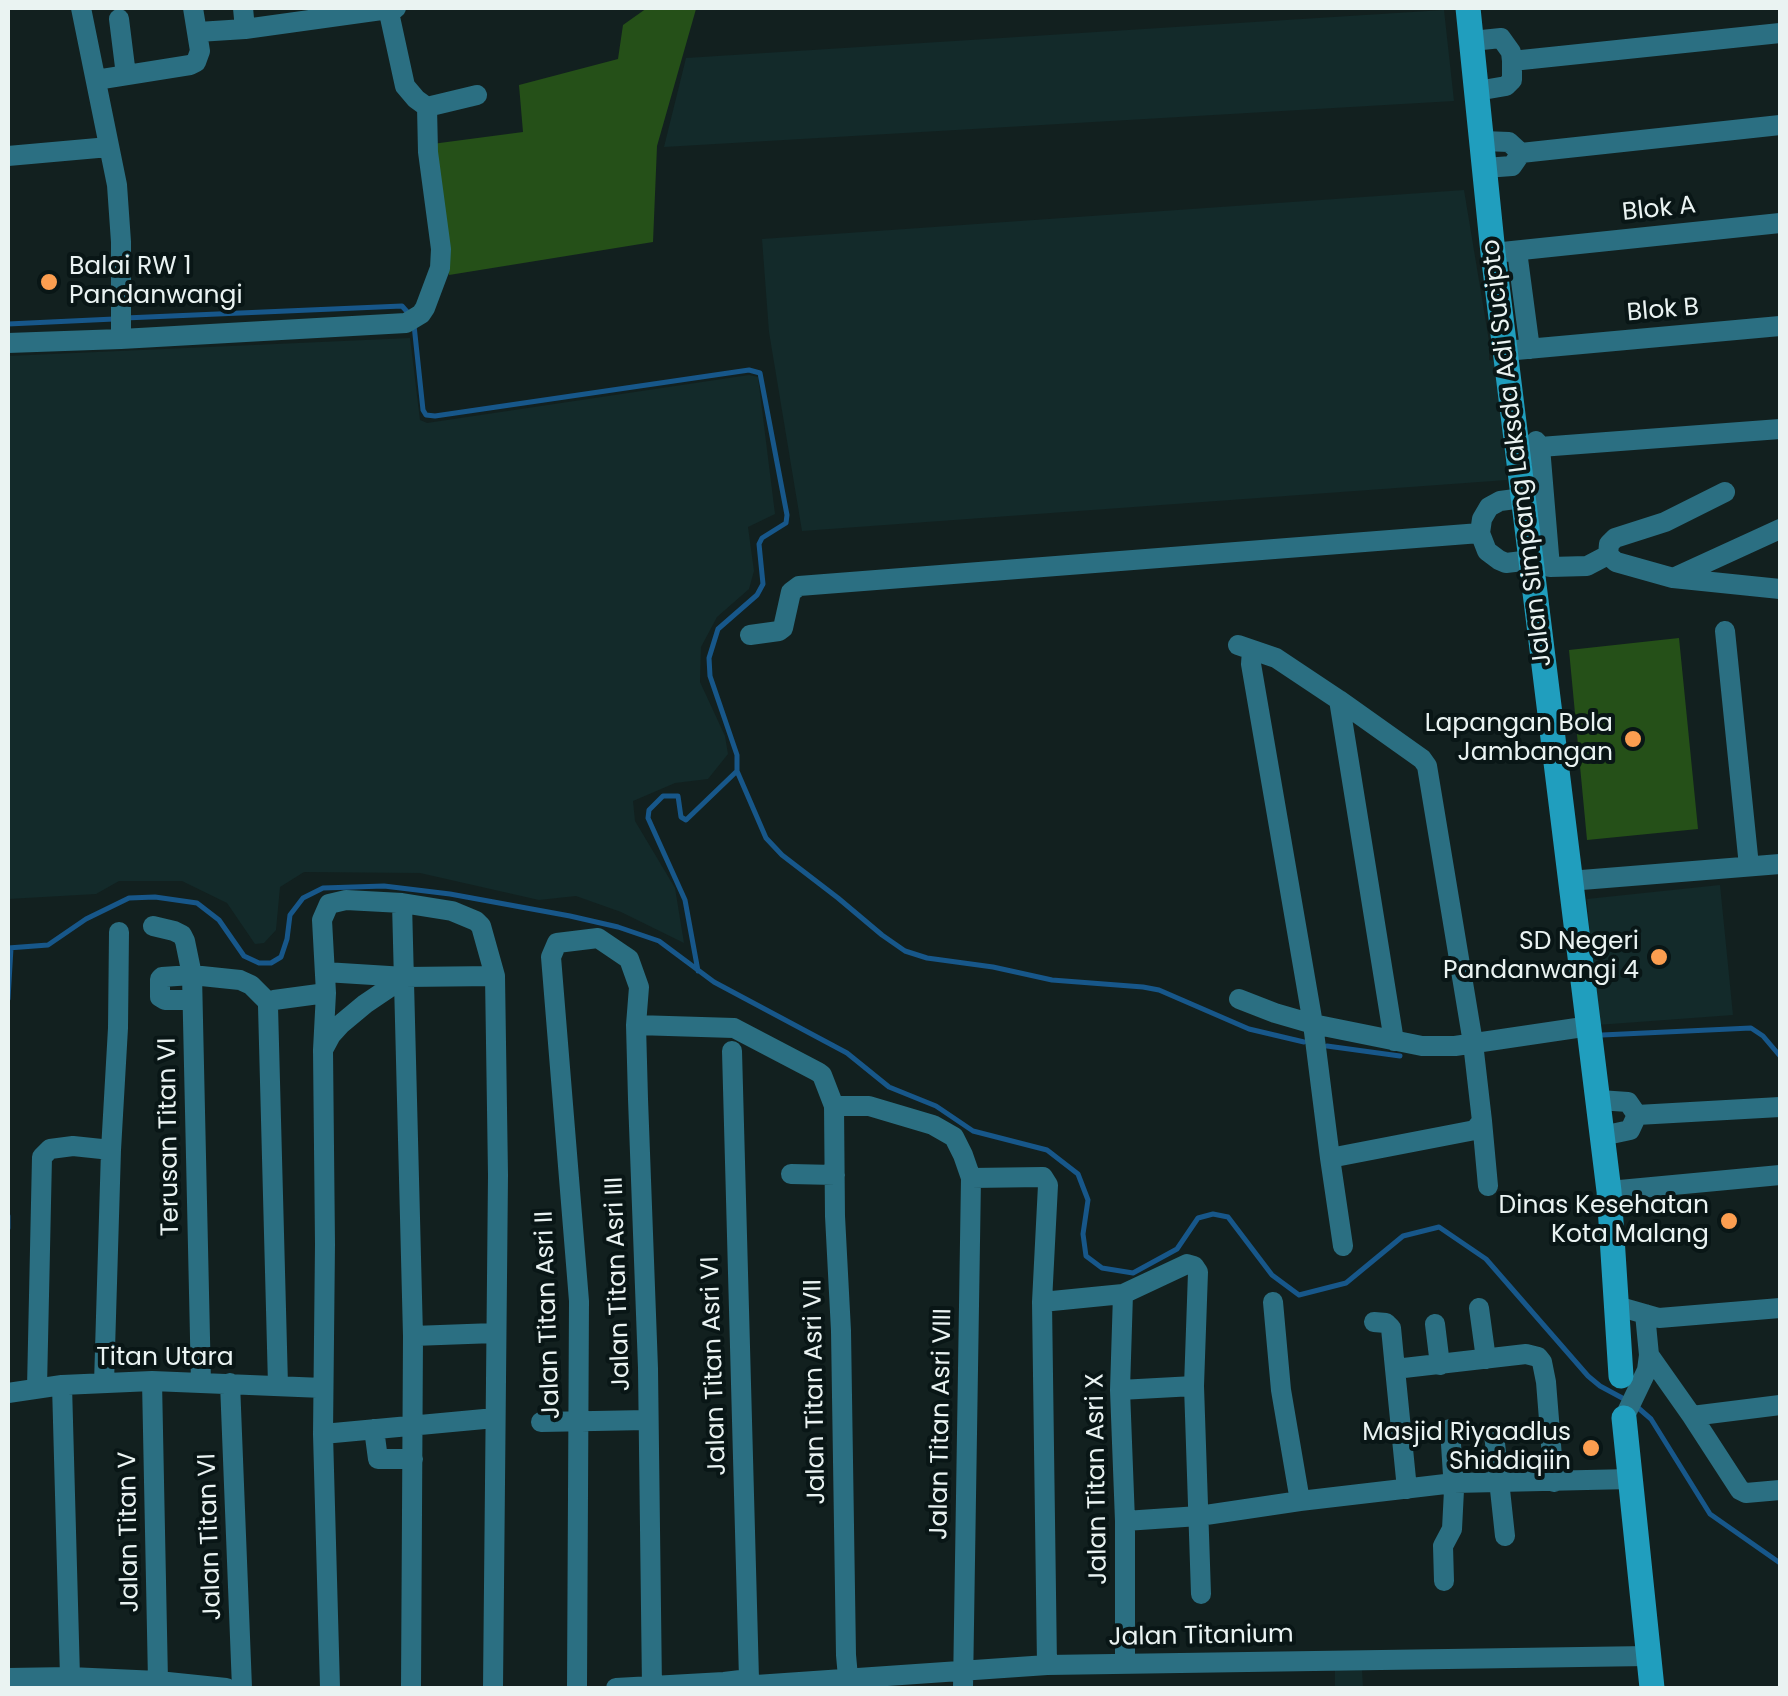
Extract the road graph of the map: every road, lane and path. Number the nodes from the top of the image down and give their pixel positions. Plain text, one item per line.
1 (80, 8) edge
2 (192, 8) edge
3 (391, 8) edge
4 (1468, 8) edge
5 (244, 18) edge
6 (120, 19) dead end
7 (198, 32) junction
8 (1780, 32) edge
9 (1472, 41) junction
10 (1512, 61) junction
11 (126, 75) junction
12 (96, 80) junction
13 (1478, 91) junction
14 (478, 94) dead end
15 (428, 107) junction
16 (1780, 124) edge
17 (1483, 142) junction
18 (109, 147) junction
19 (1521, 153) junction
20 (8, 156) edge
21 (1486, 168) junction
22 (1780, 223) edge
23 (1505, 252) junction
24 (121, 326) junction
25 (1780, 326) edge
26 (8, 343) edge
27 (1529, 349) junction
28 (1780, 429) edge
29 (1525, 447) junction
30 (1725, 492) dead end
31 (1523, 498) junction
32 (1780, 529) edge
33 (1480, 533) junction
34 (1608, 555) junction
35 (1538, 565) junction
36 (1673, 578) junction
37 (1780, 589) edge
38 (1724, 631) dead end
39 (750, 635) dead end
40 (1339, 700) junction
41 (1780, 864) edge
42 (1749, 866) junction
43 (1570, 880) junction
44 (402, 903) junction
45 (153, 926) dead end
46 (119, 932) dead end
47 (558, 943) joint
48 (192, 976) junction
49 (405, 976) junction
50 (495, 976) junction
51 (326, 982) junction
52 (1239, 999) dead end
53 (192, 1000) junction
54 (269, 1003) junction
55 (1313, 1024) junction
56 (636, 1025) junction
57 (1590, 1026) junction
58 (1394, 1041) junction
59 (1473, 1043) junction
60 (323, 1050) junction
61 (732, 1051) dead end
62 (1599, 1100) junction
63 (834, 1106) junction
64 (1780, 1108) edge
65 (1637, 1115) junction
66 (1482, 1121) junction
67 (1602, 1136) junction
68 (111, 1150) junction
69 (1330, 1158) junction
70 (791, 1174) dead end
71 (1780, 1175) edge
72 (835, 1176) junction
73 (972, 1178) junction
74 (1488, 1186) dead end
75 (1609, 1191) junction
76 (1342, 1246) dead end
77 (1123, 1294) junction
78 (1042, 1302) junction
79 (1272, 1302) dead end
80 (1617, 1306) junction
81 (1479, 1308) dead end
82 (1780, 1308) edge
83 (1645, 1314) junction
84 (1374, 1322) dead end
85 (1435, 1324) dead end
86 (495, 1333) junction
87 (413, 1336) junction
88 (1486, 1359) junction
89 (1648, 1362) junction
90 (1440, 1365) junction
91 (1620, 1366) joint
92 (1395, 1370) junction
93 (152, 1381) junction
94 (201, 1383) junction
95 (230, 1383) junction
96 (104, 1384) junction
97 (62, 1385) junction
98 (278, 1385) junction
99 (1194, 1386) junction
100 (37, 1388) junction
101 (323, 1388) junction
102 (1120, 1390) junction
103 (8, 1393) edge
104 (1780, 1405) edge
105 (1692, 1416) junction
106 (495, 1418) junction
107 (1624, 1418) joint
108 (647, 1420) junction
109 (578, 1421) junction
110 (541, 1422) dead end
111 (413, 1426) junction
112 (374, 1429) junction
113 (1450, 1429) dead end
114 (322, 1434) junction
115 (1494, 1434) dead end
116 (413, 1459) junction
117 (1631, 1479) junction
118 (1554, 1482) junction
119 (1500, 1483) junction
120 (1454, 1484) junction
121 (1407, 1489) junction
122 (1780, 1490) edge
123 (1300, 1501) junction
124 (1199, 1516) junction
125 (1125, 1521) junction
126 (1504, 1536) dead end
127 (1444, 1581) dead end
128 (1200, 1594) dead end
129 (1648, 1656) junction
130 (1125, 1663) junction
131 (1047, 1666) junction
132 (70, 1676) junction
133 (848, 1677) junction
134 (8, 1678) edge
135 (963, 1679) edge
136 (158, 1681) junction
137 (755, 1684) edge
138 (725, 1686) edge
139 (226, 1688) edge
140 (242, 1688) edge
141 (330, 1688) edge
142 (412, 1688) edge
143 (493, 1688) edge
144 (576, 1688) edge
145 (616, 1688) edge
146 (652, 1688) edge
147 (1652, 1688) edge

1 - 12 street
2 - 7 street
3 - 5 street
3 - 15 street
4 - 9 street, Jalan Simpang Laksda Adi Sucipto
5 - 7 street
6 - 11 street
7 - 11 street
8 - 10 street
9 - 10 street
9 - 13 street, Jalan Simpang Laksda Adi Sucipto
10 - 13 street
11 - 12 street
12 - 18 street
13 - 17 street, Jalan Simpang Laksda Adi Sucipto
14 - 15 street
15 - 24 street
16 - 19 street
17 - 19 street
17 - 21 street, Jalan Simpang Laksda Adi Sucipto
18 - 20 street
18 - 24 street
19 - 21 street
21 - 23 street, Jalan Simpang Laksda Adi Sucipto
22 - 23 street, Blok A
23 - 27 street, Jalan Simpang Laksda Adi Sucipto
24 - 26 street
25 - 27 street, Blok B
27 - 29 street, Jalan Simpang Laksda Adi Sucipto
28 - 29 street
29 - 31 street, Jalan Simpang Laksda Adi Sucipto
29 - 35 street
30 - 34 street
31 - 33 street
31 - 35 street, Jalan Simpang Laksda Adi Sucipto
32 - 36 street
33 - 35 street
33 - 39 street
34 - 35 street
34 - 36 street
35 - 43 street, Jalan Simpang Laksda Adi Sucipto
36 - 37 street
38 - 42 street
40 - 55 street
40 - 58 street
40 - 59 street
41 - 42 street
42 - 43 street
43 - 57 street, Jalan Simpang Laksda Adi Sucipto
44 - 49 street
44 - 50 street
44 - 51 street
45 - 48 street
46 - 68 street
47 - 56 street, Jalan Titan Asri III
47 - 109 street, Jalan Titan Asri II
48 - 53 street, Terusan Titan VI
48 - 53 street
48 - 54 street
49 - 50 street
49 - 51 street
49 - 60 street
49 - 87 street
50 - 86 street
51 - 54 street
51 - 60 street
52 - 55 street
53 - 94 street, Terusan Titan VI
54 - 98 street
55 - 58 street
55 - 69 street
56 - 63 street
56 - 108 street, Jalan Titan Asri III
57 - 59 street
57 - 62 street, Jalan Simpang Laksda Adi Sucipto
58 - 59 street
59 - 66 street
60 - 101 street
61 - 137 street, Jalan Titan Asri VI
62 - 65 street
62 - 67 street, Jalan Simpang Laksda Adi Sucipto
63 - 72 street, Jalan Titan Asri VII
63 - 73 street
64 - 65 street
65 - 67 street
66 - 69 street
66 - 74 street
67 - 75 street, Jalan Simpang Laksda Adi Sucipto
68 - 96 street
68 - 100 street
69 - 76 street
70 - 72 street
71 - 75 street
72 - 133 street, Jalan Titan Asri VII
73 - 78 street
73 - 135 street, Jalan Titan Asri VIII
75 - 80 street, Jalan Simpang Laksda Adi Sucipto
77 - 78 street
77 - 99 street
77 - 102 street, Jalan Titan Asri X
78 - 131 street
79 - 123 street
80 - 83 street
80 - 91 street, Jalan Simpang Laksda Adi Sucipto
81 - 88 street
82 - 83 street
83 - 89 street
84 - 92 street
85 - 90 street
86 - 87 street
86 - 106 street
87 - 111 street
88 - 90 street
88 - 118 street
89 - 91 street
89 - 105 street
89 - 107 street
90 - 92 street
92 - 121 street
93 - 94 street, Titan Utara
93 - 96 street, Titan Utara
93 - 136 street, Jalan Titan V
94 - 95 street, Titan Utara
95 - 98 street, Titan Utara
95 - 140 street, Jalan Titan VI
96 - 97 street, Titan Utara
97 - 100 street, Titan Utara
97 - 132 street
98 - 101 street, Titan Utara
99 - 102 street
99 - 124 street
100 - 103 street, Titan Utara
101 - 114 street
102 - 125 street, Jalan Titan Asri X
104 - 105 street
105 - 122 street
106 - 111 street
106 - 143 street
107 - 117 street
108 - 109 street
108 - 146 street, Jalan Titan Asri III
109 - 110 street
109 - 144 street, Jalan Titan Asri II
111 - 112 street
111 - 116 street
112 - 114 street
112 - 116 street
113 - 120 street
114 - 141 street
115 - 119 street
116 - 142 street
117 - 118 street
117 - 129 street
118 - 119 street
119 - 120 street
119 - 126 street
120 - 121 street
120 - 127 street
121 - 123 street
123 - 124 street
124 - 125 street
124 - 128 street
125 - 130 street, Jalan Titan Asri X
129 - 130 street, Jalan Titanium
129 - 147 street
130 - 131 street, Jalan Titanium
131 - 135 street, Jalan Titanium
132 - 134 street
132 - 136 street
133 - 135 street, Jalan Titanium
133 - 137 street, Jalan Titanium
136 - 139 street
137 - 138 street, Jalan Titanium
138 - 146 street, Jalan Titanium
145 - 146 street, Jalan Titanium

